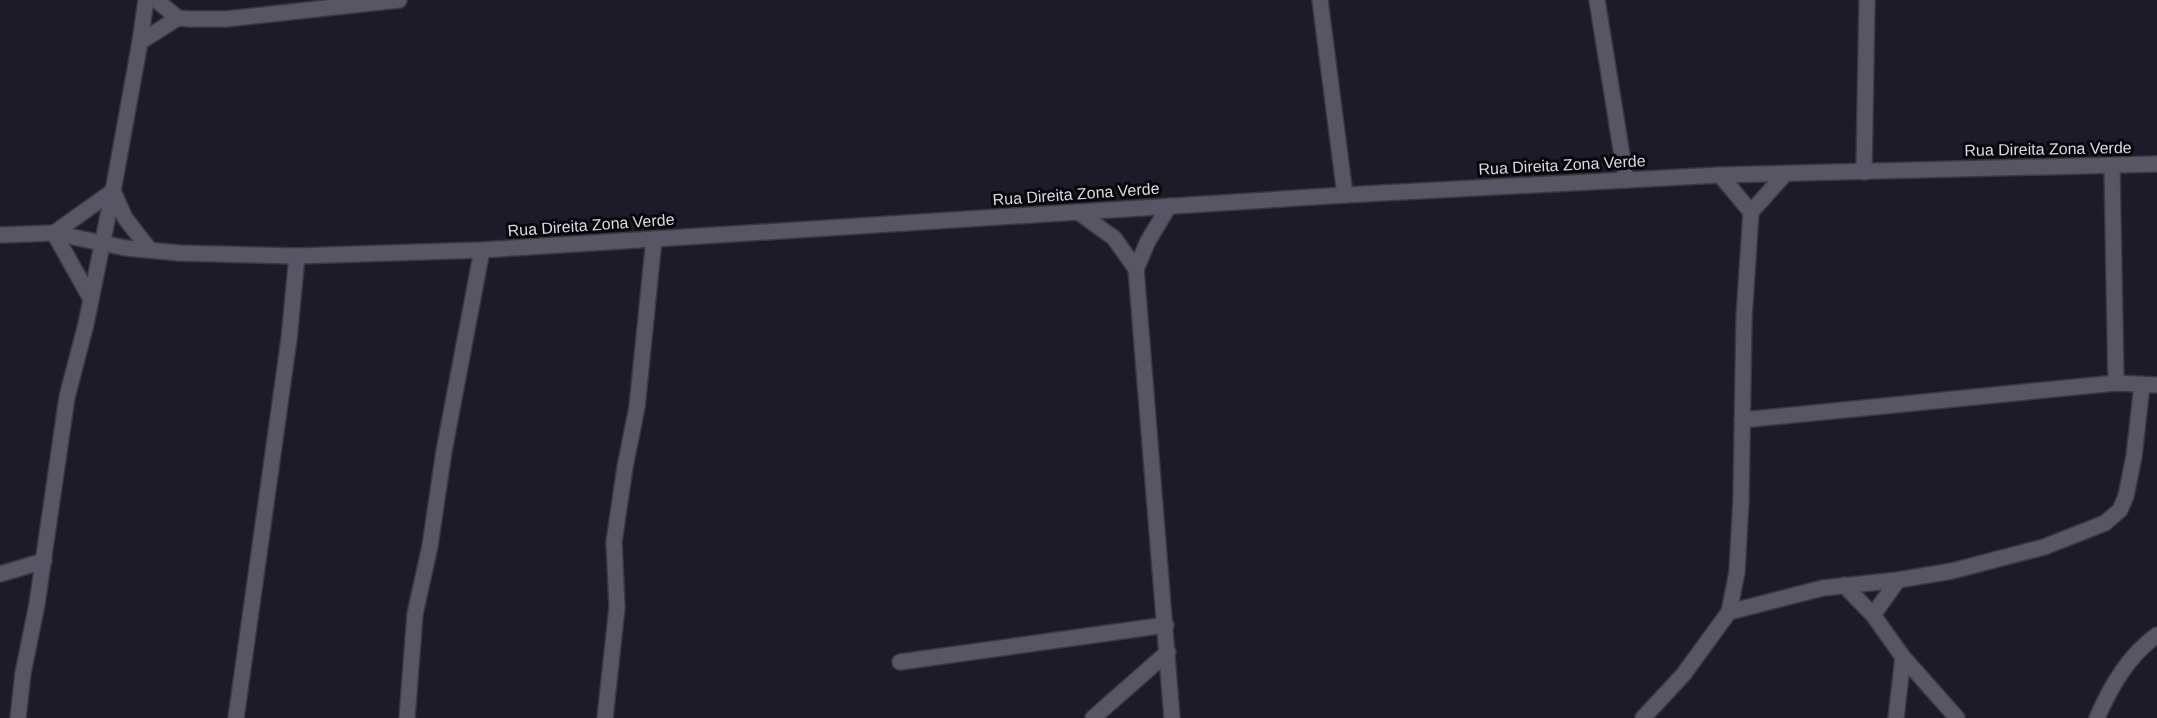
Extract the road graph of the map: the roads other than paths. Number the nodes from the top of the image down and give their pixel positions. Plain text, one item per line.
1 (146, 0) edge
2 (156, 0) edge
3 (399, 0) edge
4 (1320, 0) edge
5 (1597, 0) edge
6 (1867, 0) edge
7 (178, 18) junction
8 (140, 42) junction
9 (2157, 164) edge
10 (2112, 166) junction
11 (1864, 172) junction
12 (1785, 174) junction
13 (1720, 175) junction
14 (1626, 180) junction
15 (113, 191) junction
16 (1345, 195) junction
17 (1169, 206) junction
18 (1078, 212) junction
19 (1751, 212) junction
20 (54, 233) junction
21 (0, 235) edge
22 (654, 239) junction
23 (102, 243) junction
24 (150, 250) junction
25 (482, 250) junction
26 (297, 256) junction
27 (1136, 269) junction
28 (91, 299) junction
29 (2116, 382) junction
30 (2150, 385) edge
31 (1742, 420) junction
32 (44, 561) junction
33 (0, 574) edge
34 (1898, 580) junction
35 (1844, 585) junction
36 (1729, 612) junction
37 (1873, 615) junction
38 (1166, 625) junction
39 (2157, 635) edge
40 (1168, 652) junction
41 (1903, 657) junction
42 (900, 662) dead end
43 (18, 718) edge
44 (236, 718) edge
45 (406, 718) edge
46 (605, 718) edge
47 (1093, 718) edge
48 (1173, 718) edge
49 (1643, 718) edge
50 (1896, 718) edge
51 (1957, 718) edge
52 (2097, 718) edge

1 - 8 street
2 - 7 street
3 - 7 street
4 - 16 street
5 - 14 street
6 - 11 street
7 - 8 street
8 - 15 street
9 - 10 street, Rua Direita Zona Verde
10 - 11 street, Rua Direita Zona Verde
10 - 29 street
11 - 12 street, Rua Direita Zona Verde
12 - 13 street, Rua Direita Zona Verde
12 - 19 street
13 - 14 street, Rua Direita Zona Verde
13 - 19 street
14 - 16 street, Rua Direita Zona Verde
15 - 20 street
15 - 23 street
15 - 24 street
16 - 17 street, Rua Direita Zona Verde
17 - 18 street, Rua Direita Zona Verde
17 - 27 street
18 - 22 street, Rua Direita Zona Verde
18 - 27 street
19 - 31 street
20 - 21 street, Rua Direita Zona Verde
20 - 23 street, Rua Direita Zona Verde
20 - 28 street
22 - 25 street, Rua Direita Zona Verde
22 - 46 street
23 - 24 street, Rua Direita Zona Verde
23 - 28 street
24 - 26 street, Rua Direita Zona Verde
25 - 26 street, Rua Direita Zona Verde
25 - 45 street
26 - 44 street
27 - 38 street
28 - 32 street
29 - 30 street
29 - 31 street
30 - 34 street
31 - 36 street
32 - 33 street
32 - 43 street
34 - 35 street
34 - 37 street
35 - 36 street
35 - 37 street
36 - 49 street
37 - 41 street
38 - 40 street
38 - 42 street
39 - 52 street
40 - 47 street
40 - 48 street
41 - 50 street
41 - 51 street

